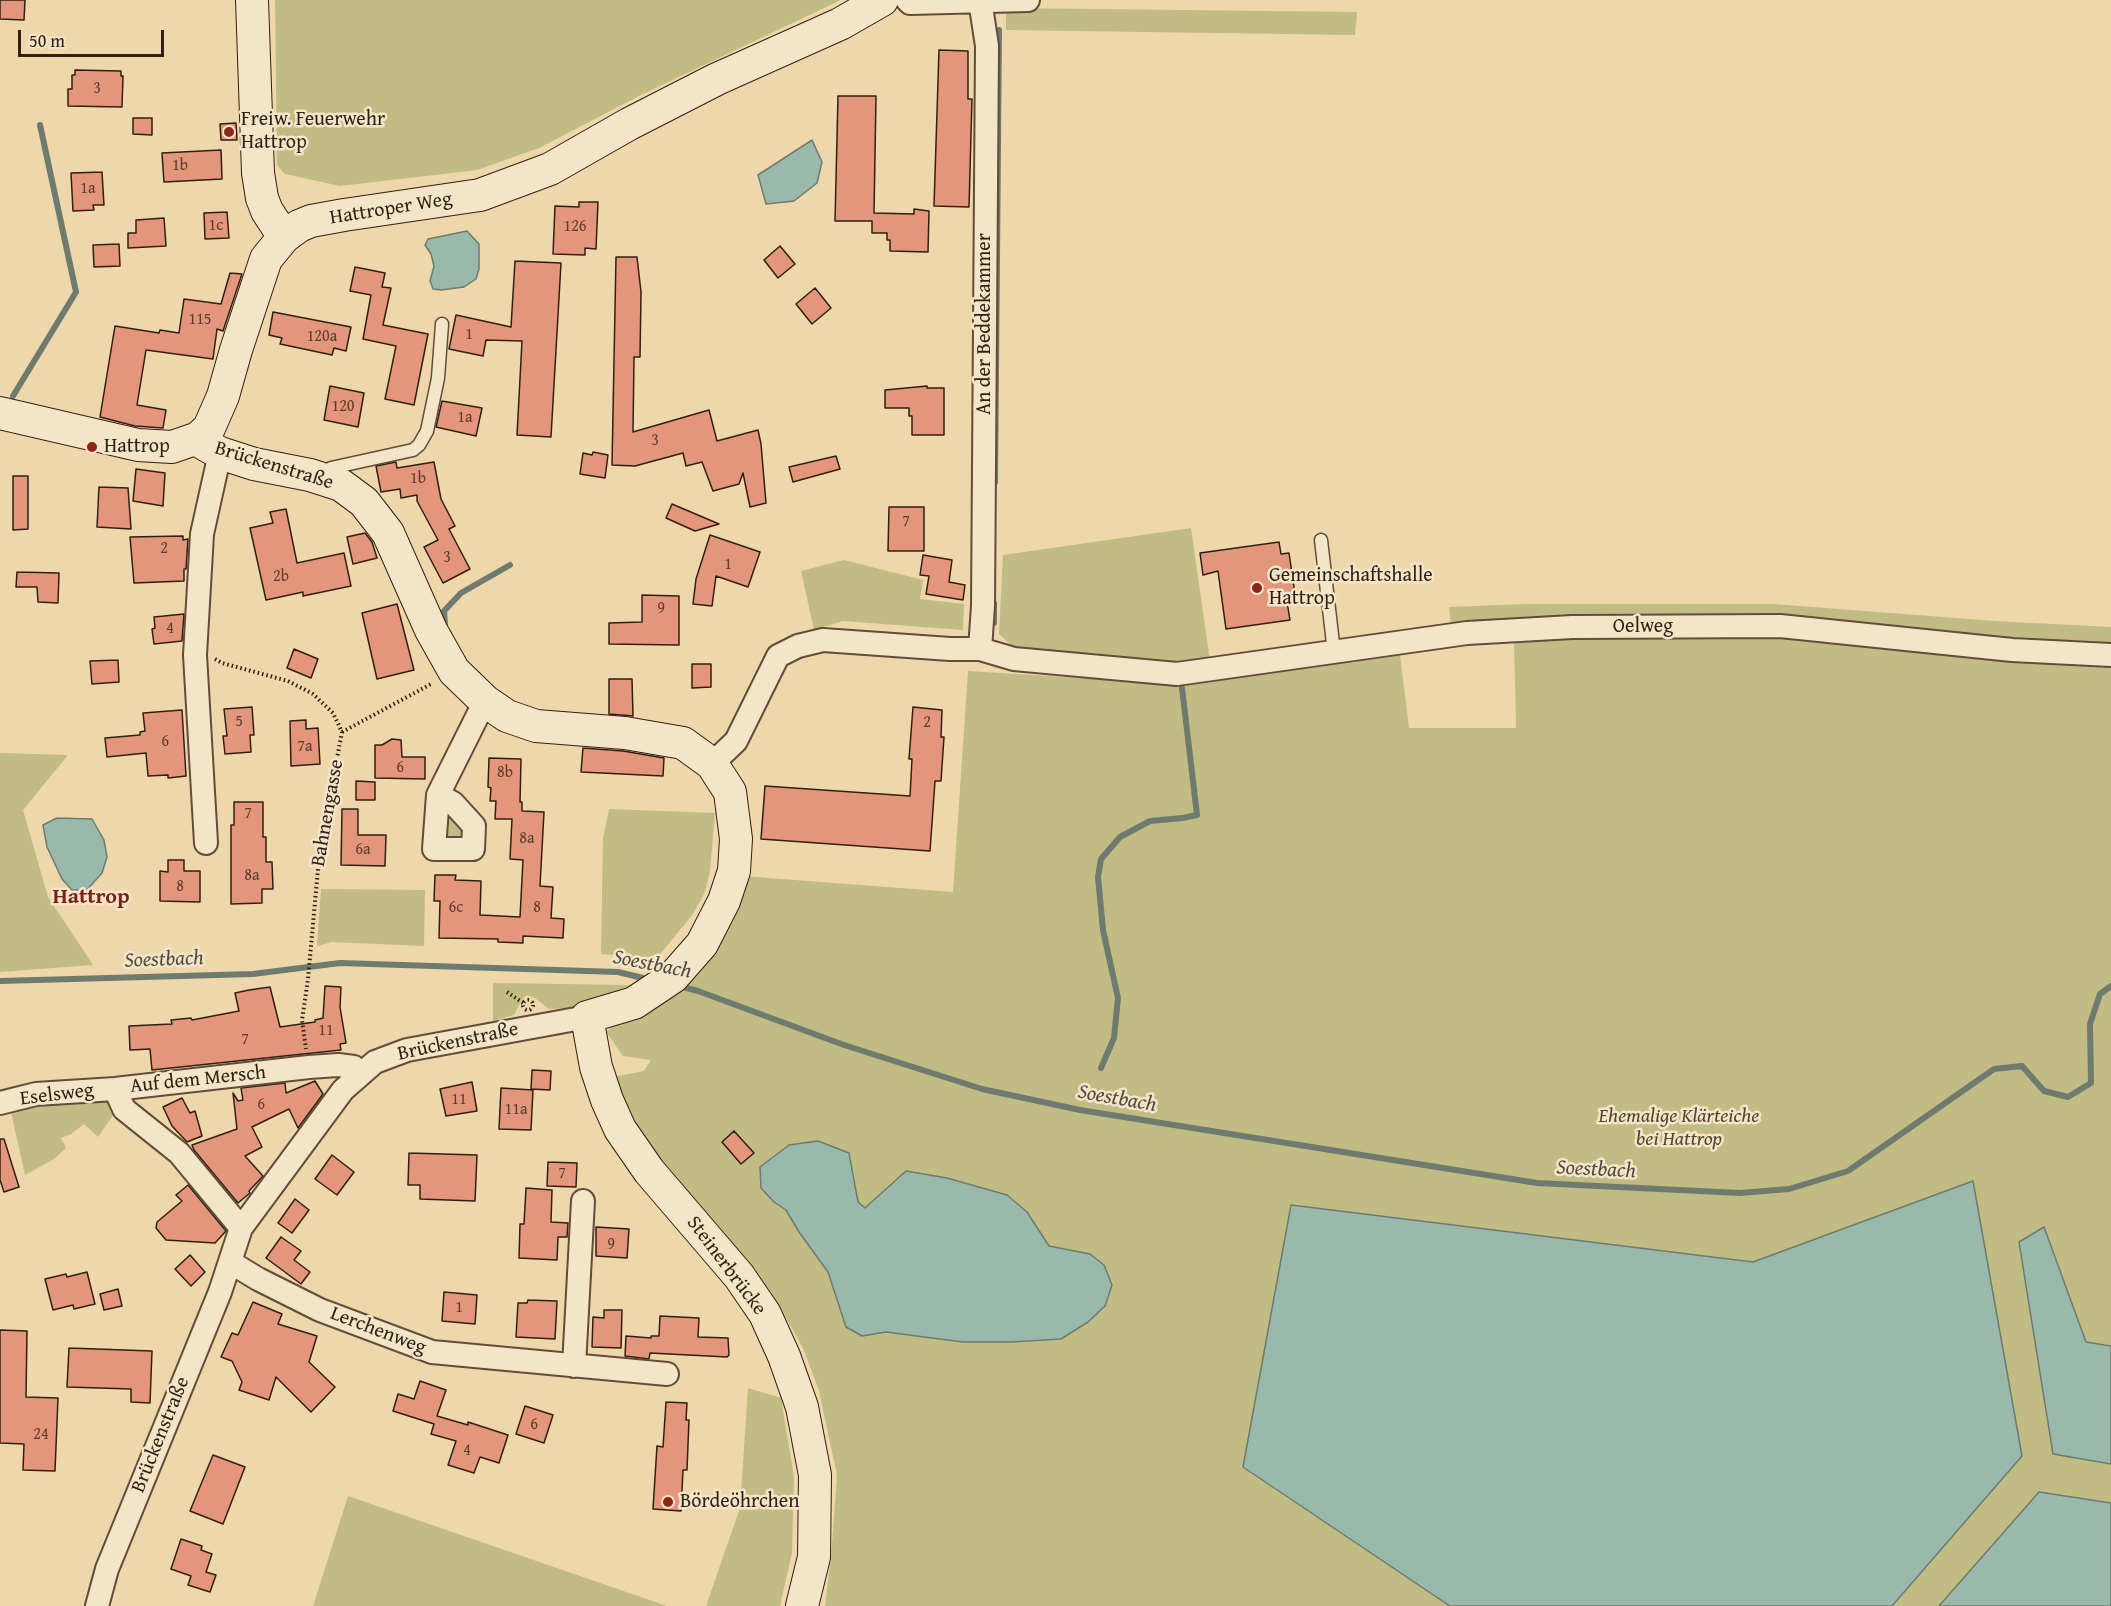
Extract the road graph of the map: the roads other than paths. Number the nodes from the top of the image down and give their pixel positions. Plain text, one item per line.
1 (252, 0) edge
2 (882, 0) edge
3 (907, 0) edge
4 (980, 0) edge
5 (1028, 0) edge
6 (284, 237) junction
7 (442, 324) dead end
8 (0, 413) edge
9 (209, 446) junction
10 (321, 478) junction
11 (1321, 540) dead end
12 (980, 649) junction
13 (1334, 652) junction
14 (2111, 655) edge
15 (485, 701) junction
16 (712, 764) junction
17 (438, 795) dead end
18 (206, 843) dead end
19 (587, 1017) junction
20 (360, 1073) junction
21 (115, 1089) junction
22 (0, 1103) edge
23 (583, 1201) dead end
24 (241, 1228) junction
25 (230, 1262) junction
26 (574, 1366) junction
27 (666, 1374) dead end
28 (97, 1606) edge
29 (802, 1606) edge

1 - 6 street
2 - 6 street, Hattroper Weg
3 - 4 street
4 - 5 street
4 - 12 street, An der Beddekammer
6 - 9 street, Hattroper Weg
7 - 10 lane
8 - 9 street
9 - 10 street, Brückenstraße
9 - 18 street
10 - 15 street, Brückenstraße
11 - 13 lane
12 - 13 street, Oelweg
12 - 16 street
13 - 14 street, Oelweg
15 - 16 street, Brückenstraße
15 - 17 street
16 - 19 street, Brückenstraße
19 - 20 street, Brückenstraße
19 - 29 street, Steinerbrücke
20 - 21 street, Auf dem Mersch
20 - 24 street, Brückenstraße
21 - 22 street, Eselsweg
21 - 24 street, Auf dem Mersch
23 - 26 street
24 - 25 street, Brückenstraße
25 - 26 street, Lerchenweg
25 - 28 street, Brückenstraße
26 - 27 street, Lerchenweg

